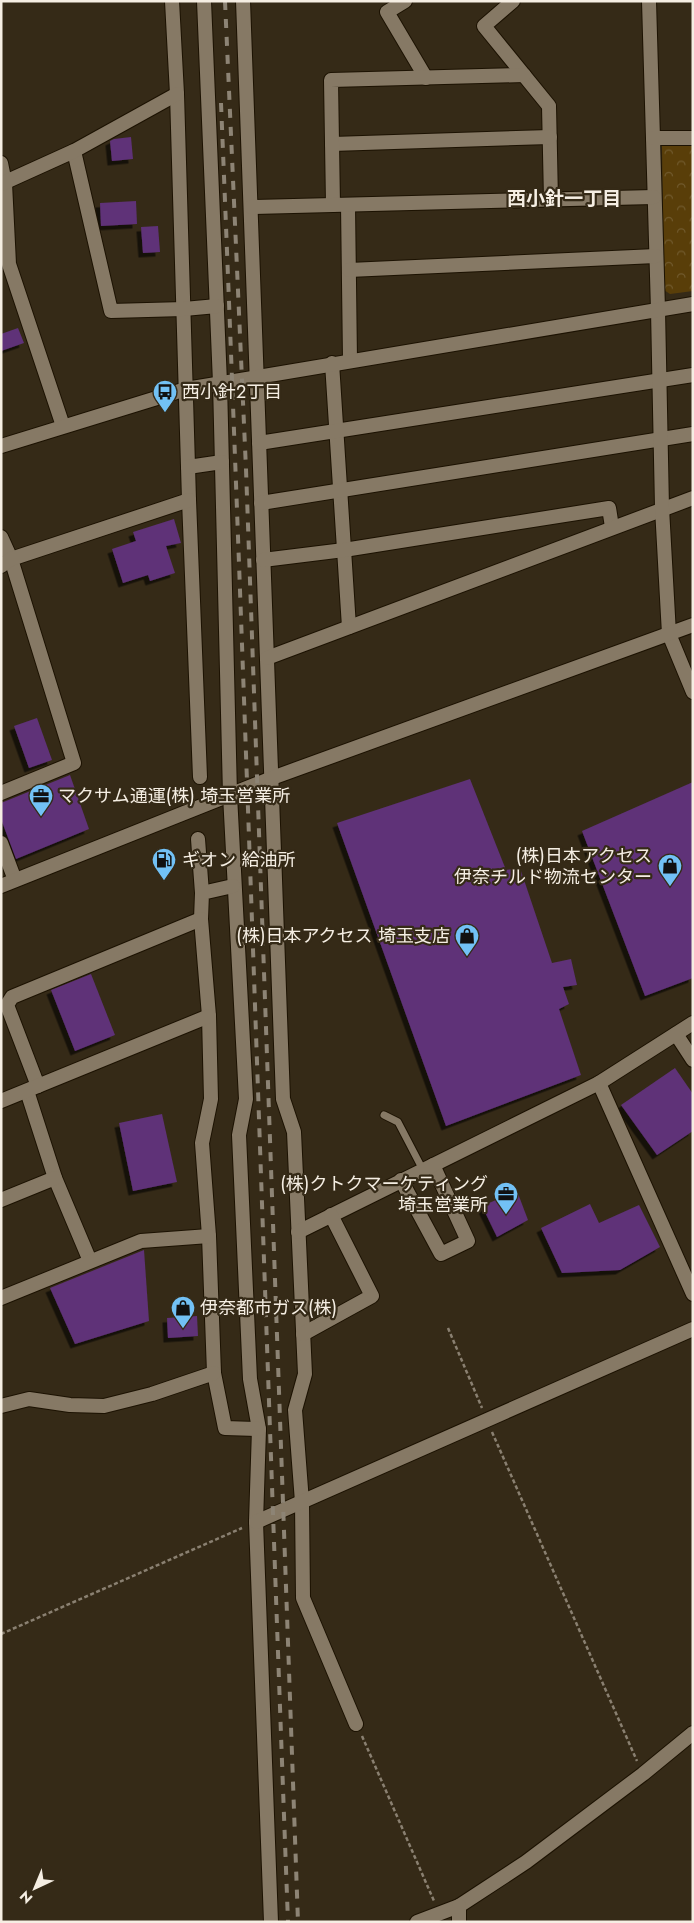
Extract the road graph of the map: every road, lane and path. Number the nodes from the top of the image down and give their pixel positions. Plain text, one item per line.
1 (172, 1) edge
2 (204, 1) edge
3 (243, 1) edge
4 (405, 1) edge
5 (512, 1) edge
6 (649, 1) edge
7 (524, 75) junction
8 (426, 78) junction
9 (177, 94) junction
10 (550, 137) junction
11 (653, 138) junction
12 (693, 138) edge
13 (332, 144) junction
14 (74, 150) junction
15 (1, 162) edge
16 (3, 184) edge
17 (654, 197) junction
18 (551, 200) junction
19 (333, 205) junction
20 (348, 205) junction
21 (251, 207) junction
22 (4, 216) edge
23 (656, 256) junction
24 (349, 270) junction
25 (693, 304) edge
26 (217, 306) junction
27 (184, 310) junction
28 (658, 310) junction
29 (350, 360) junction
30 (332, 363) junction
31 (693, 375) edge
32 (256, 376) junction
33 (659, 381) junction
34 (220, 383) junction
35 (186, 389) junction
36 (63, 426) junction
37 (336, 431) junction
38 (693, 434) edge
39 (661, 439) junction
40 (259, 443) junction
41 (1, 446) edge
42 (222, 462) junction
43 (188, 467) junction
44 (340, 492) junction
45 (693, 498) edge
46 (189, 500) junction
47 (261, 503) junction
48 (662, 508) junction
49 (612, 527) junction
50 (1, 537) edge
51 (344, 550) junction
52 (264, 560) junction
53 (6, 562) edge
54 (693, 625) edge
55 (349, 627) junction
56 (669, 634) junction
57 (267, 658) junction
58 (693, 692) edge
59 (200, 777) dead end
60 (272, 778) junction
61 (1, 793) edge
62 (230, 795) junction
63 (198, 839) dead end
64 (1, 843) edge
65 (15, 880) junction
66 (1, 886) edge
67 (233, 886) junction
68 (202, 894) junction
69 (201, 919) junction
70 (209, 1016) junction
71 (693, 1023) edge
72 (676, 1034) junction
73 (693, 1060) edge
74 (599, 1083) junction
75 (33, 1089) junction
76 (1, 1101) edge
77 (384, 1115) dead end
78 (428, 1167) junction
79 (55, 1178) junction
80 (401, 1180) junction
81 (1, 1200) edge
82 (331, 1215) junction
83 (298, 1232) junction
84 (209, 1236) junction
85 (90, 1261) junction
86 (693, 1294) edge
87 (1, 1298) edge
88 (448, 1328) dead end
89 (693, 1329) edge
90 (303, 1334) junction
91 (214, 1373) junction
92 (1, 1406) edge
93 (487, 1420) junction
94 (259, 1428) junction
95 (302, 1502) junction
96 (256, 1522) junction
97 (1, 1634) edge
98 (356, 1724) joint
99 (693, 1733) edge
100 (642, 1774) junction
101 (459, 1906) junction
102 (440, 1914) junction
103 (271, 1922) edge
104 (417, 1922) edge
105 (459, 1922) edge

1 - 9 street
2 - 26 street
3 - 21 street
4 - 8 street
5 - 7 street
6 - 11 street
7 - 8 street
7 - 10 street
8 - 13 street
9 - 14 street
9 - 27 street
10 - 13 street
10 - 18 street
11 - 12 street
11 - 17 street
13 - 19 street
14 - 16 street
14 - 27 street
15 - 16 street
16 - 22 street
17 - 18 street
17 - 23 street
18 - 20 street
19 - 20 street
19 - 21 street
20 - 24 street
21 - 32 street
22 - 36 street
23 - 24 street
23 - 28 street
24 - 29 street
25 - 28 street
26 - 27 street
26 - 34 street
27 - 35 street
28 - 29 street
28 - 33 street
29 - 30 street
30 - 32 street
30 - 37 street
31 - 33 street
32 - 34 street
32 - 40 street
33 - 37 street
33 - 39 street
34 - 35 street
34 - 42 street
35 - 36 street
35 - 43 street
36 - 41 street
37 - 40 street
37 - 44 street
38 - 39 street
39 - 44 street
39 - 48 street
40 - 47 street
42 - 43 street
42 - 62 street
43 - 46 street
44 - 47 street
44 - 51 street
45 - 48 street
46 - 53 street
46 - 59 street
47 - 52 street
48 - 49 street
48 - 56 street
49 - 51 street
49 - 55 street
50 - 53 street
51 - 52 street
51 - 55 street
52 - 57 street
53 - 61 street
54 - 56 street
55 - 57 street
56 - 58 street
56 - 60 street
57 - 60 street
60 - 62 street
60 - 83 street
62 - 65 street
62 - 67 street
63 - 68 street
64 - 65 street
65 - 66 street
67 - 68 street
67 - 94 street
68 - 69 street
69 - 70 street
69 - 75 street
70 - 75 street
70 - 84 street
71 - 72 street
72 - 73 street
72 - 74 street
74 - 78 street
74 - 86 street
75 - 76 street
75 - 79 street
77 - 78 lane
78 - 80 street
78 - 80 street
79 - 81 street
79 - 85 street
80 - 82 street
82 - 83 street
82 - 90 street
83 - 90 street
84 - 85 street
84 - 91 street
85 - 87 street
88 - 93 path
89 - 93 street
90 - 95 street
91 - 92 street
91 - 94 street
93 - 95 street
93 - 100 path
94 - 96 street
95 - 96 street
95 - 98 street
96 - 97 path
96 - 103 street
98 - 102 path
99 - 100 street
100 - 101 street
101 - 102 street
101 - 105 street
102 - 104 street

